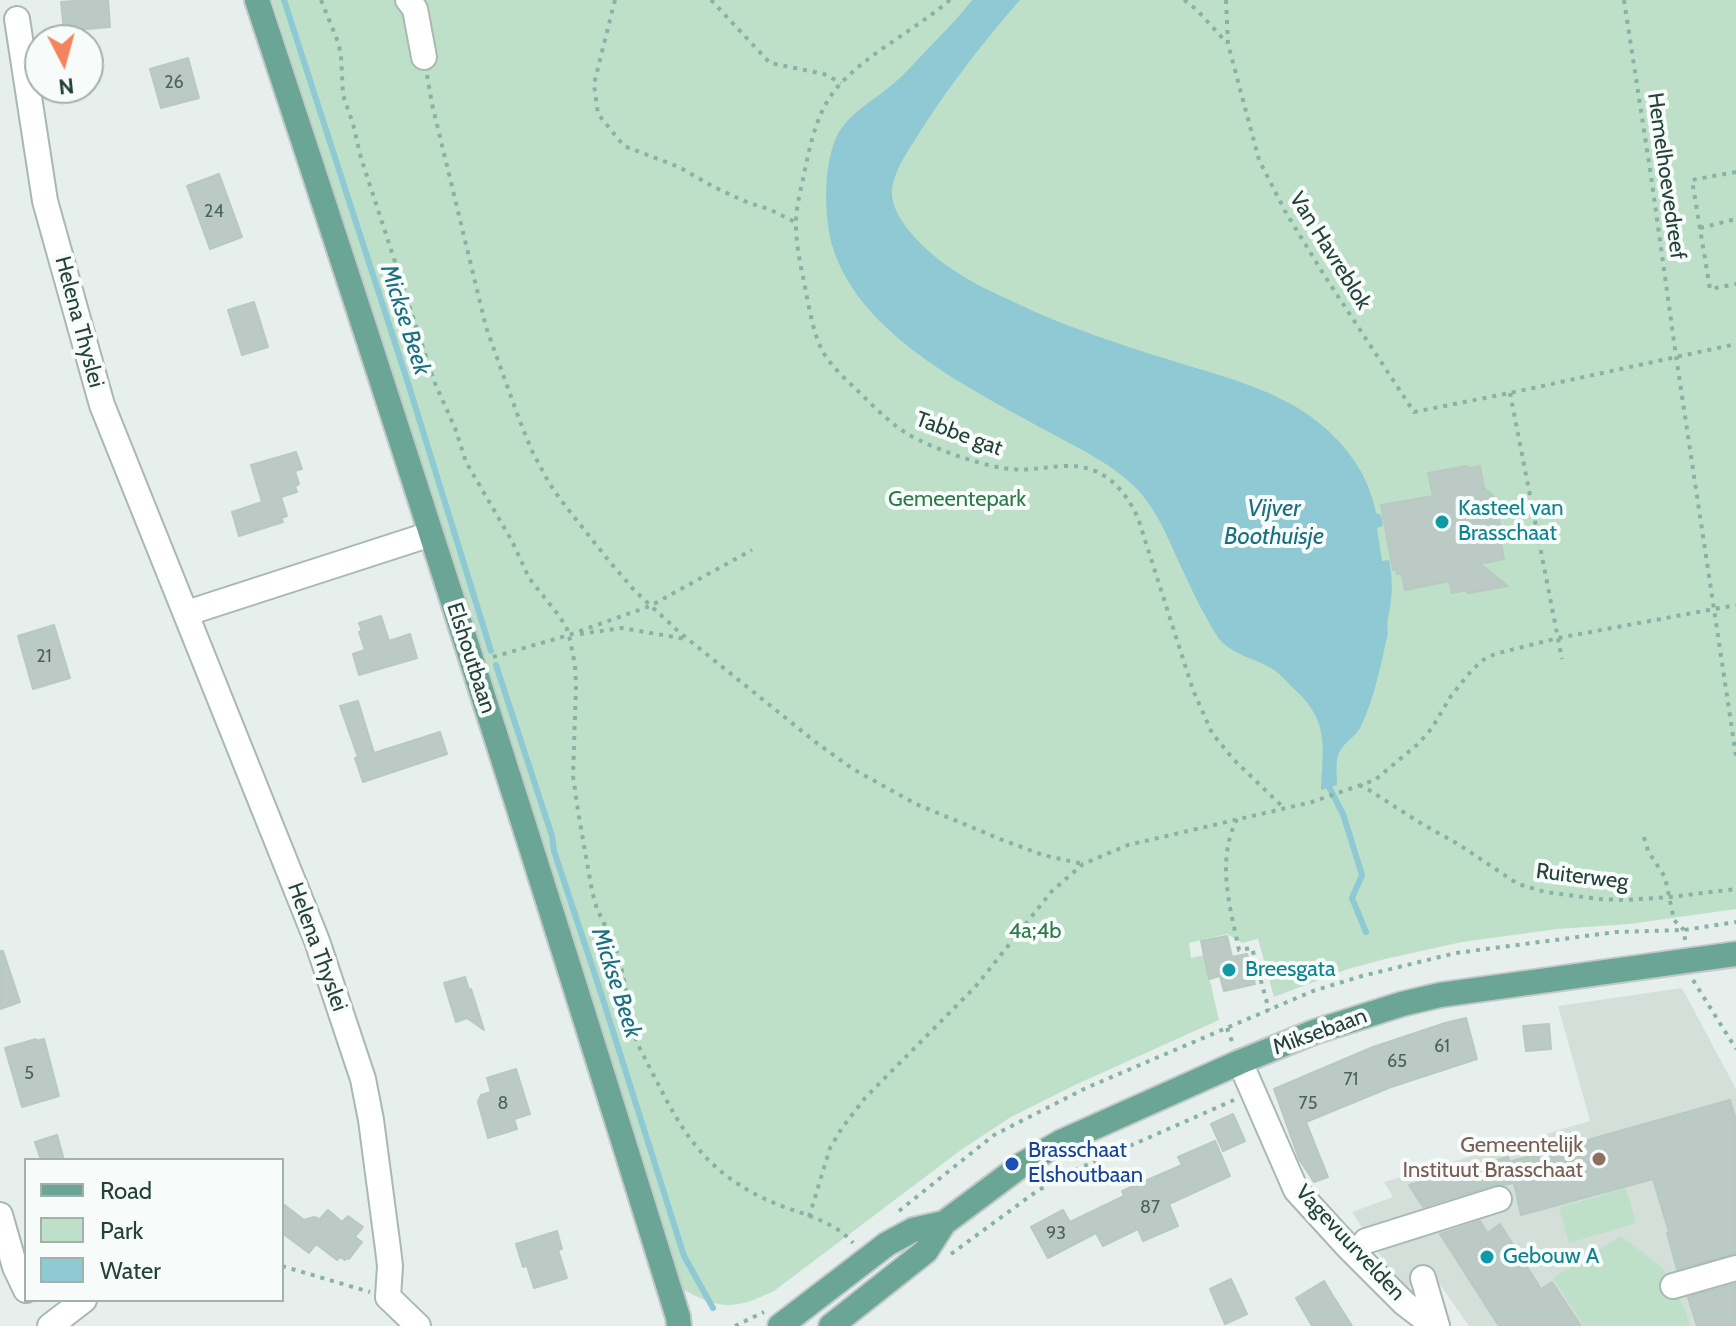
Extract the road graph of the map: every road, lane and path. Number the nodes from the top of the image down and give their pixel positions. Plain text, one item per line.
1 (257, 0) edge
2 (321, 0) edge
3 (408, 0) edge
4 (615, 0) edge
5 (711, 0) edge
6 (950, 0) edge
7 (1184, 0) edge
8 (1226, 0) edge
9 (1624, 0) edge
10 (17, 19) dead end
11 (1228, 44) junction
12 (424, 57) joint
13 (841, 83) junction
14 (1736, 172) edge
15 (1736, 219) edge
16 (796, 222) junction
17 (1700, 228) junction
18 (1736, 284) edge
19 (1736, 344) edge
20 (1676, 356) junction
21 (1510, 393) junction
22 (431, 534) junction
23 (752, 550) dead end
24 (1736, 605) edge
25 (650, 606) junction
26 (1714, 610) junction
27 (187, 613) junction
28 (569, 635) junction
29 (1558, 638) junction
30 (687, 639) junction
31 (499, 655) dead end
32 (1562, 659) dead end
33 (1736, 756) edge
34 (1353, 786) junction
35 (1285, 808) junction
36 (1237, 819) junction
37 (1644, 837) dead end
38 (1083, 864) junction
39 (1736, 889) edge
40 (1670, 897) junction
41 (1736, 954) edge
42 (1687, 960) junction
43 (1269, 1010) dead end
44 (1736, 1049) edge
45 (1240, 1062) junction
46 (1255, 1091) junction
47 (1499, 1199) dead end
48 (0, 1215) edge
49 (809, 1217) junction
50 (944, 1223) junction
51 (913, 1230) junction
52 (1403, 1240) dead end
53 (1354, 1241) junction
54 (856, 1245) dead end
55 (933, 1256) junction
56 (284, 1267) edge
57 (1736, 1268) edge
58 (1423, 1278) dead end
59 (24, 1286) edge
60 (1673, 1286) dead end
61 (388, 1297) junction
62 (33, 1302) edge
63 (81, 1302) edge
64 (681, 1323) edge
65 (786, 1324) edge
66 (49, 1326) edge
67 (418, 1326) edge
68 (831, 1326) edge
69 (1436, 1326) edge

1 - 22 main road, Elshoutbaan
2 - 28 path
3 - 12 street
4 - 16 path
5 - 13 path
6 - 13 path, Tabbe gat
7 - 11 path
8 - 11 path, Van Havreblok
9 - 20 path, Hemelhoevedreef
10 - 27 street, Helena Thyslei
11 - 21 path, Van Havreblok
12 - 25 path
13 - 16 path, Tabbe gat
14 - 17 path
15 - 17 path
16 - 35 path, Tabbe gat
17 - 18 path
19 - 20 path
20 - 21 path
20 - 26 path, Hemelhoevedreef
21 - 29 path
22 - 27 street
22 - 64 main road, Elshoutbaan
23 - 25 path
24 - 26 path
25 - 28 path
25 - 30 path
26 - 29 path
26 - 33 path, Hemelhoevedreef
27 - 61 street, Helena Thyslei
28 - 30 path
28 - 31 path
28 - 49 path
29 - 32 path
29 - 34 path
30 - 38 path
34 - 35 path
34 - 40 path, Ruiterweg
35 - 36 path
36 - 38 path
36 - 43 path
37 - 40 path
38 - 49 path
39 - 40 path, Ruiterweg
40 - 42 path
41 - 42 main road, Miksebaan
42 - 44 path
42 - 45 main road, Miksebaan
45 - 46 street, Vagevuurvelden
45 - 50 main road, Miksebaan
46 - 53 street, Vagevuurvelden
46 - 55 path
47 - 53 street
48 - 59 street
49 - 54 path
50 - 51 main road, Miksebaan
50 - 55 main road, Miksebaan
51 - 55 main road
51 - 65 main road, Miksebaan
52 - 53 street
53 - 69 street, Vagevuurvelden
55 - 68 main road, Miksebaan
56 - 61 path
57 - 60 street
58 - 69 street
61 - 67 street
62 - 66 street
63 - 66 street

